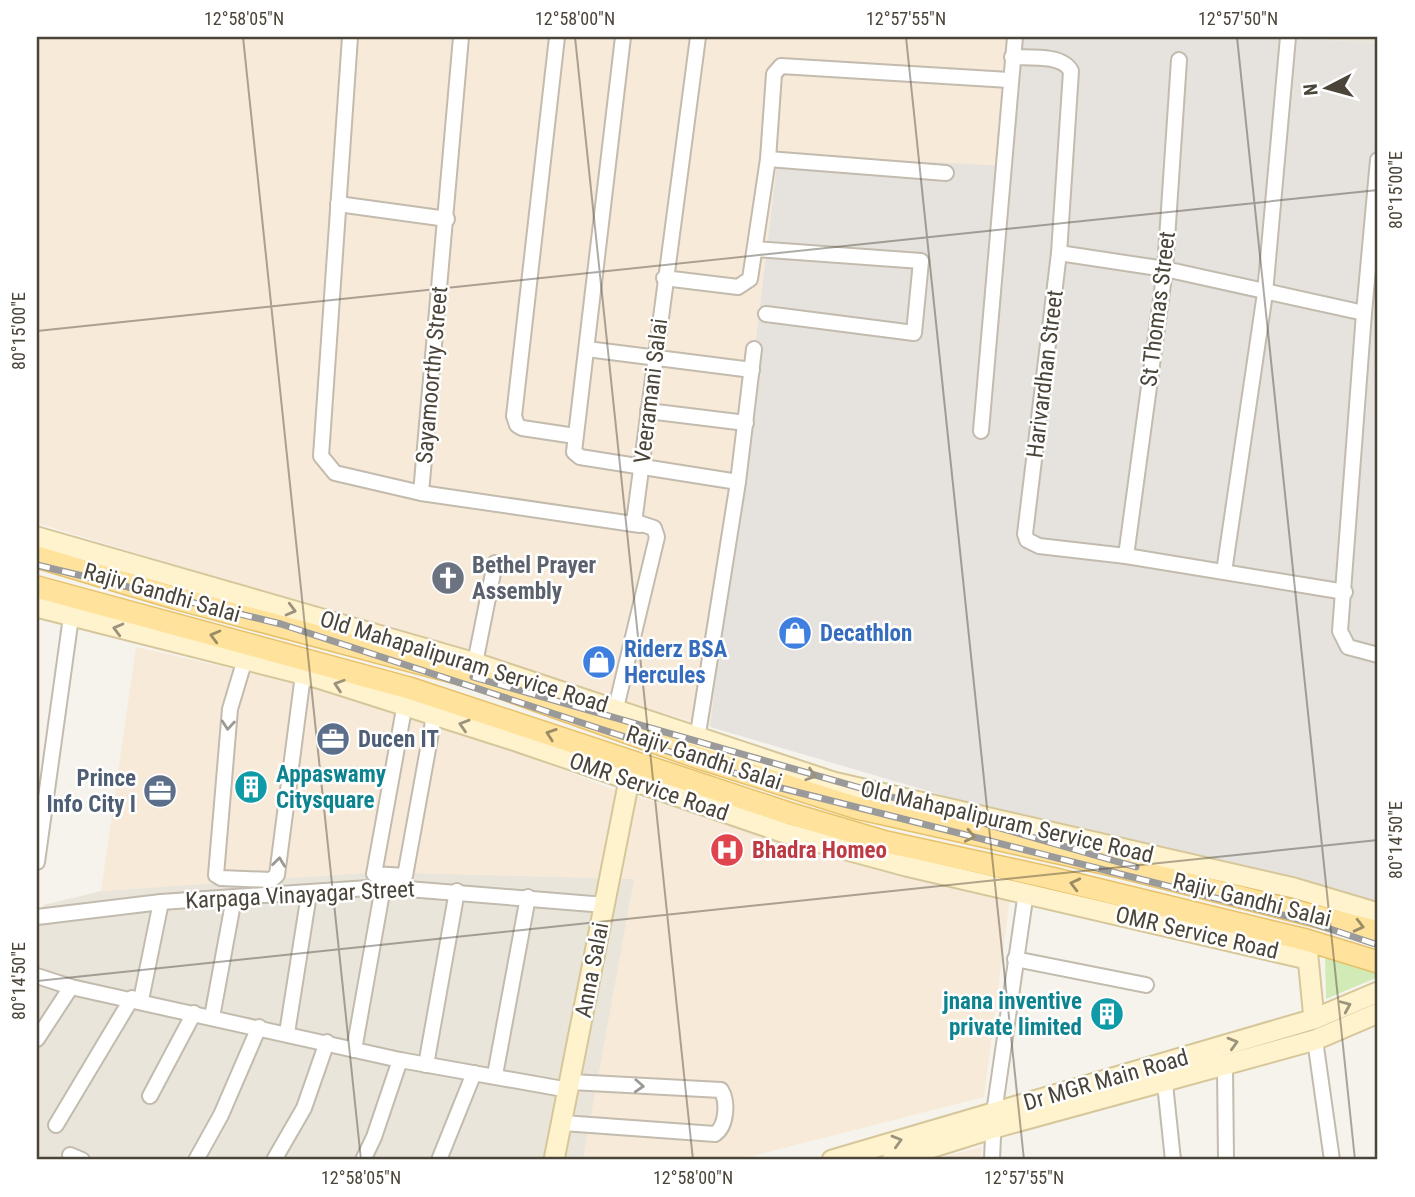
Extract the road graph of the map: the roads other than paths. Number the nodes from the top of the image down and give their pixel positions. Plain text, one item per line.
1 (350, 37) edge
2 (461, 37) edge
3 (557, 37) edge
4 (623, 37) edge
5 (698, 37) edge
6 (1015, 37) edge
7 (1288, 37) edge
8 (1012, 57) junction
9 (1179, 60) dead end
10 (1009, 80) junction
11 (768, 159) junction
12 (1378, 160) edge
13 (946, 173) dead end
14 (338, 204) junction
15 (447, 219) junction
16 (755, 249) junction
17 (1059, 253) junction
18 (1165, 269) junction
19 (664, 278) junction
20 (1265, 293) junction
21 (1364, 313) junction
22 (766, 314) dead end
23 (587, 349) junction
24 (754, 349) dead end
25 (655, 358) junction
26 (752, 370) junction
27 (648, 411) junction
28 (746, 423) junction
29 (981, 431) dead end
30 (575, 436) junction
31 (641, 467) junction
32 (738, 482) junction
33 (421, 492) junction
34 (640, 525) junction
35 (37, 537) edge
36 (1126, 556) junction
37 (37, 557) edge
38 (495, 564) dead end
39 (1224, 572) junction
40 (37, 587) edge
41 (1345, 592) junction
42 (37, 607) edge
43 (71, 617) junction
44 (1378, 655) edge
45 (245, 659) junction
46 (475, 663) junction
47 (303, 675) junction
48 (406, 697) junction
49 (435, 716) junction
50 (613, 718) junction
51 (695, 747) junction
52 (630, 771) junction
53 (37, 862) edge
54 (383, 887) junction
55 (457, 891) junction
56 (1027, 892) junction
57 (309, 894) junction
58 (528, 897) junction
59 (234, 898) junction
60 (161, 902) junction
61 (605, 905) junction
62 (1378, 913) edge
63 (37, 917) edge
64 (1378, 932) edge
65 (1307, 950) junction
66 (1015, 959) junction
67 (1378, 962) edge
68 (37, 976) edge
69 (1146, 985) dead end
70 (71, 986) junction
71 (1378, 992) edge
72 (136, 999) junction
73 (194, 1013) junction
74 (1378, 1013) edge
75 (212, 1017) junction
76 (1314, 1019) junction
77 (259, 1027) junction
78 (288, 1033) junction
79 (37, 1040) edge
80 (1315, 1040) junction
81 (327, 1042) junction
82 (354, 1050) junction
83 (400, 1060) junction
84 (426, 1065) junction
85 (1225, 1067) junction
86 (474, 1073) junction
87 (495, 1075) junction
88 (1165, 1084) junction
89 (570, 1086) junction
90 (150, 1096) dead end
91 (994, 1121) junction
92 (563, 1123) junction
93 (56, 1125) dead end
94 (196, 1160) edge
95 (274, 1160) edge
96 (363, 1160) edge
97 (439, 1160) edge
98 (554, 1160) edge
99 (832, 1160) edge
100 (892, 1160) edge
101 (992, 1160) edge
102 (1173, 1160) edge
103 (1226, 1160) edge
104 (1332, 1160) edge

1 - 14 street
2 - 15 street, Sayamoorthy Street
3 - 30 street
4 - 23 street
5 - 19 street, Veeramani Salai
6 - 8 street
7 - 20 street
8 - 10 street
8 - 17 street, Harivardhan Street
9 - 18 street, St Thomas Street
10 - 11 street
10 - 29 street
11 - 13 street
11 - 16 street
12 - 21 street
14 - 15 street
14 - 33 street
15 - 33 street, Sayamoorthy Street
16 - 19 street
16 - 22 street
17 - 18 street
17 - 36 street, Harivardhan Street
18 - 20 street
18 - 36 street, St Thomas Street
19 - 25 street, Veeramani Salai
20 - 21 street
20 - 39 street
21 - 41 street
23 - 25 street
23 - 30 street
24 - 26 street
25 - 26 street
25 - 27 street, Veeramani Salai
26 - 28 street
27 - 28 street
27 - 31 street, Veeramani Salai
28 - 32 street
30 - 31 street
31 - 32 street
31 - 34 street, Veeramani Salai
32 - 51 street
33 - 34 street, Sayamoorthy Street
34 - 50 street, Veeramani Salai
35 -> 46 street, Old Mahapalipuram Service Road
36 - 39 street, Harivardhan Street
37 - 50 main road, Rajiv Gandhi Salai
38 - 46 street
39 - 41 street, Harivardhan Street
48 -> 40 main road, Rajiv Gandhi Salai
41 - 44 street
42 - 43 street, OMR Service Road
45 -> 43 street, OMR Service Road
43 - 53 street
45 - 47 street, OMR Service Road
45 -> 47 street
46 - 50 street, Old Mahapalipuram Service Road
48 -> 47 street, OMR Service Road
48 - 49 street, OMR Service Road
48 - 49 street
52 -> 48 main road, Rajiv Gandhi Salai
52 -> 49 street, OMR Service Road
50 - 51 main road, Rajiv Gandhi Salai
51 -> 62 street, Old Mahapalipuram Service Road
51 -> 64 main road, Rajiv Gandhi Salai
52 - 56 street, OMR Service Road
52 - 61 street, Anna Salai
65 -> 52 main road, Rajiv Gandhi Salai
54 - 55 street, Karpaga Vinayagar Street
54 - 57 street, Karpaga Vinayagar Street
54 - 82 street
55 - 58 street, Karpaga Vinayagar Street
55 - 84 street
56 - 65 street, OMR Service Road
56 - 66 street
57 - 59 street, Karpaga Vinayagar Street
57 - 78 street
58 - 61 street, Karpaga Vinayagar Street
58 - 87 street
59 - 60 street, Karpaga Vinayagar Street
59 - 75 street
60 - 63 street, Karpaga Vinayagar Street
60 - 72 street
61 - 89 street, Anna Salai
65 - 67 main road, Rajiv Gandhi Salai
65 - 76 street
66 - 69 street
66 - 91 street
68 - 70 street
70 - 72 street
70 - 79 street
76 -> 71 street, Dr MGR Main Road
72 - 73 street
72 - 93 street
73 - 75 street
73 - 90 street
74 - 80 street, Dr MGR Main Road
75 - 77 street
91 -> 76 street, Dr MGR Main Road
77 - 78 street
77 - 94 street
78 - 81 street
80 - 85 street, Dr MGR Main Road
80 - 104 street
81 - 82 street
81 - 95 street
82 - 83 street
83 - 84 street
83 - 96 street
84 - 86 street
85 - 88 street, Dr MGR Main Road
85 - 103 street
86 - 87 street
86 - 97 street
87 - 89 street
88 - 91 street, Dr MGR Main Road
88 - 102 street
89 - 92 street, Anna Salai
89 -> 92 street
99 -> 91 street, Dr MGR Main Road
91 - 100 street, Dr MGR Main Road
91 - 101 street
92 - 98 street, Anna Salai

